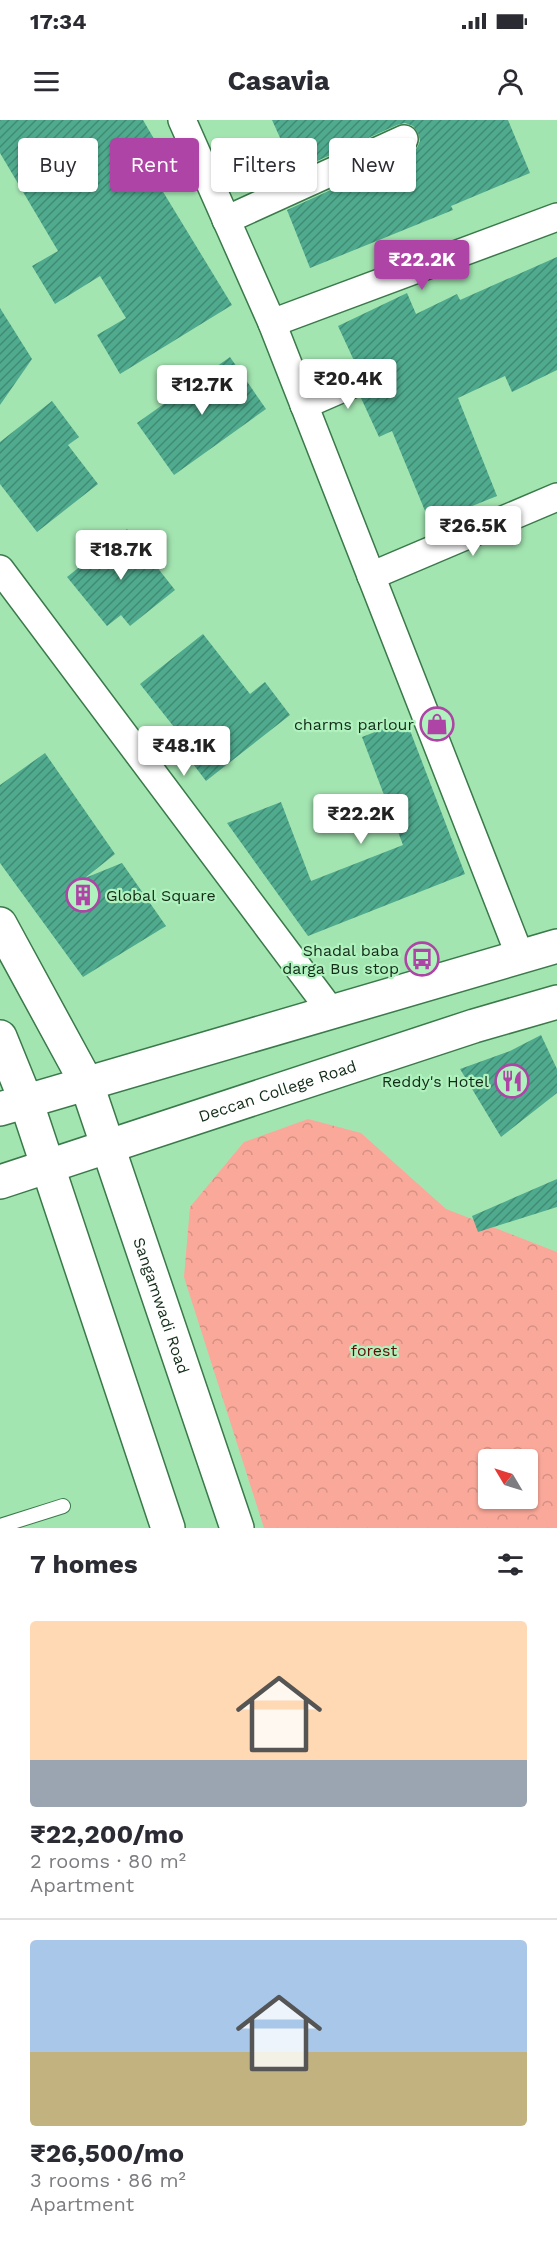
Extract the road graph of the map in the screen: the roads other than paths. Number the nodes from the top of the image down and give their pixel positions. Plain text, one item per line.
1 (182, 120) edge
2 (329, 173) edge
3 (557, 217) edge
4 (226, 220) junction
5 (272, 323) junction
6 (373, 375) dead end
7 (304, 405) junction
8 (557, 497) edge
9 (0, 569) edge
10 (371, 576) junction
11 (0, 924) edge
12 (557, 946) edge
13 (520, 956) junction
14 (557, 1002) edge
15 (331, 1011) junction
16 (0, 1037) edge
17 (86, 1083) junction
18 (13, 1105) edge
19 (109, 1147) junction
20 (47, 1166) junction
21 (0, 1182) edge
22 (63, 1506) dead end
23 (0, 1526) edge
24 (168, 1528) edge
25 (237, 1528) edge

1 - 4 street
2 - 4 street
3 - 5 street
4 - 5 street
5 - 7 street
6 - 7 street
7 - 10 street
8 - 10 street
9 - 15 street
10 - 13 street
11 - 17 main road, Sangamwadi Road
12 - 13 main road
13 - 15 main road
14 - 19 main road, Deccan College Road
15 - 17 main road
16 - 18 main road
17 - 18 main road
17 - 19 main road, Sangamwadi Road
18 - 20 main road
19 - 20 main road, Deccan College Road
19 - 25 main road, Sangamwadi Road
20 - 21 main road, Deccan College Road
20 - 24 main road
22 - 23 lane

